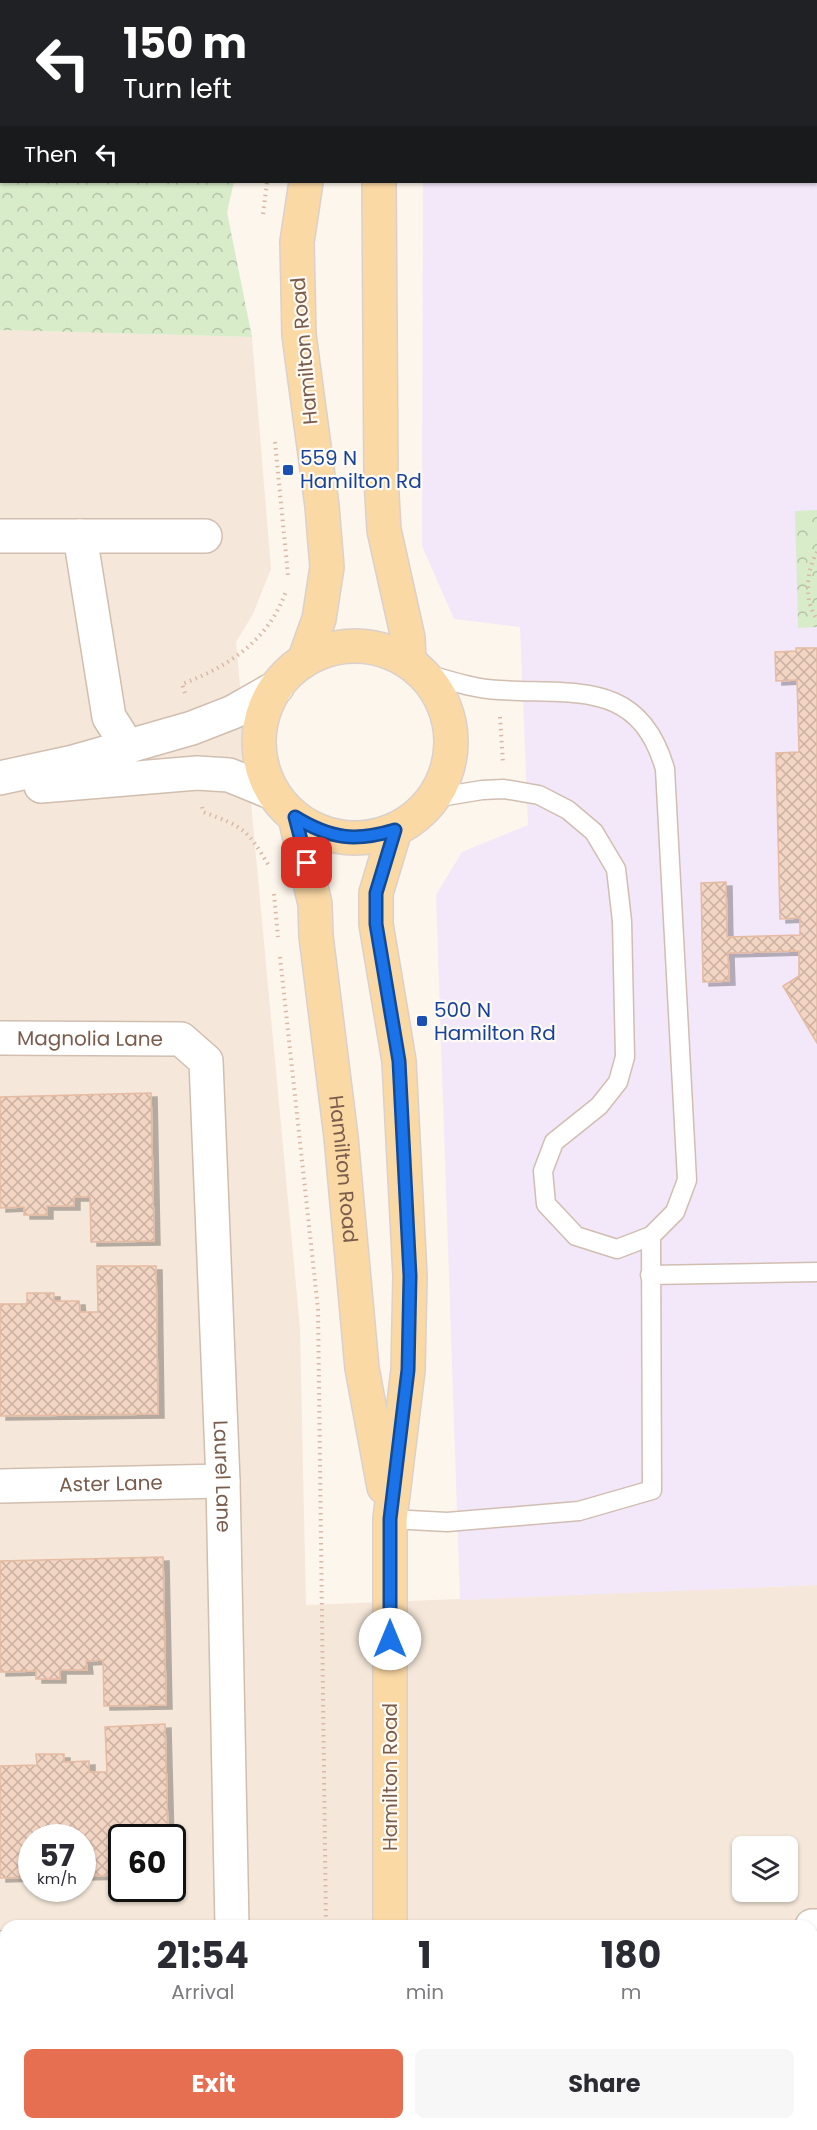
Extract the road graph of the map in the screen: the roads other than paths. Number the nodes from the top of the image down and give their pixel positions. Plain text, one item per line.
1 (306, 183) edge
2 (379, 183) edge
3 (0, 536) edge
4 (80, 536) junction
5 (205, 536) dead end
6 (304, 661) junction
7 (416, 668) junction
8 (277, 687) junction
9 (128, 747) junction
10 (0, 778) edge
11 (0, 790) edge
12 (273, 793) junction
13 (434, 798) junction
14 (295, 817) junction
15 (395, 830) junction
16 (0, 1038) edge
17 (181, 1040) joint
18 (651, 1236) junction
19 (817, 1272) edge
20 (650, 1275) junction
21 (223, 1481) junction
22 (0, 1486) edge
23 (390, 1519) junction
24 (232, 1920) edge
25 (390, 1920) edge

1 - 6 main road, Hamilton Road
2 - 7 main road
3 - 4 street
4 - 5 street
4 - 9 street
6 - 7 main road
6 - 8 main road
7 - 13 main road
7 - 18 lane
8 - 9 street
8 - 12 main road
9 - 10 street
11 - 12 street
12 - 14 main road
13 - 15 main road
13 - 18 lane
14 - 15 main road
14 - 23 main road, Hamilton Road
15 - 23 main road, Hamilton Road
16 - 17 street, Magnolia Lane
17 - 21 street, Laurel Lane
18 - 20 lane
19 - 20 lane
20 - 23 lane
21 - 22 street, Aster Lane
21 - 24 street, Laurel Lane
23 - 25 main road, Hamilton Road

